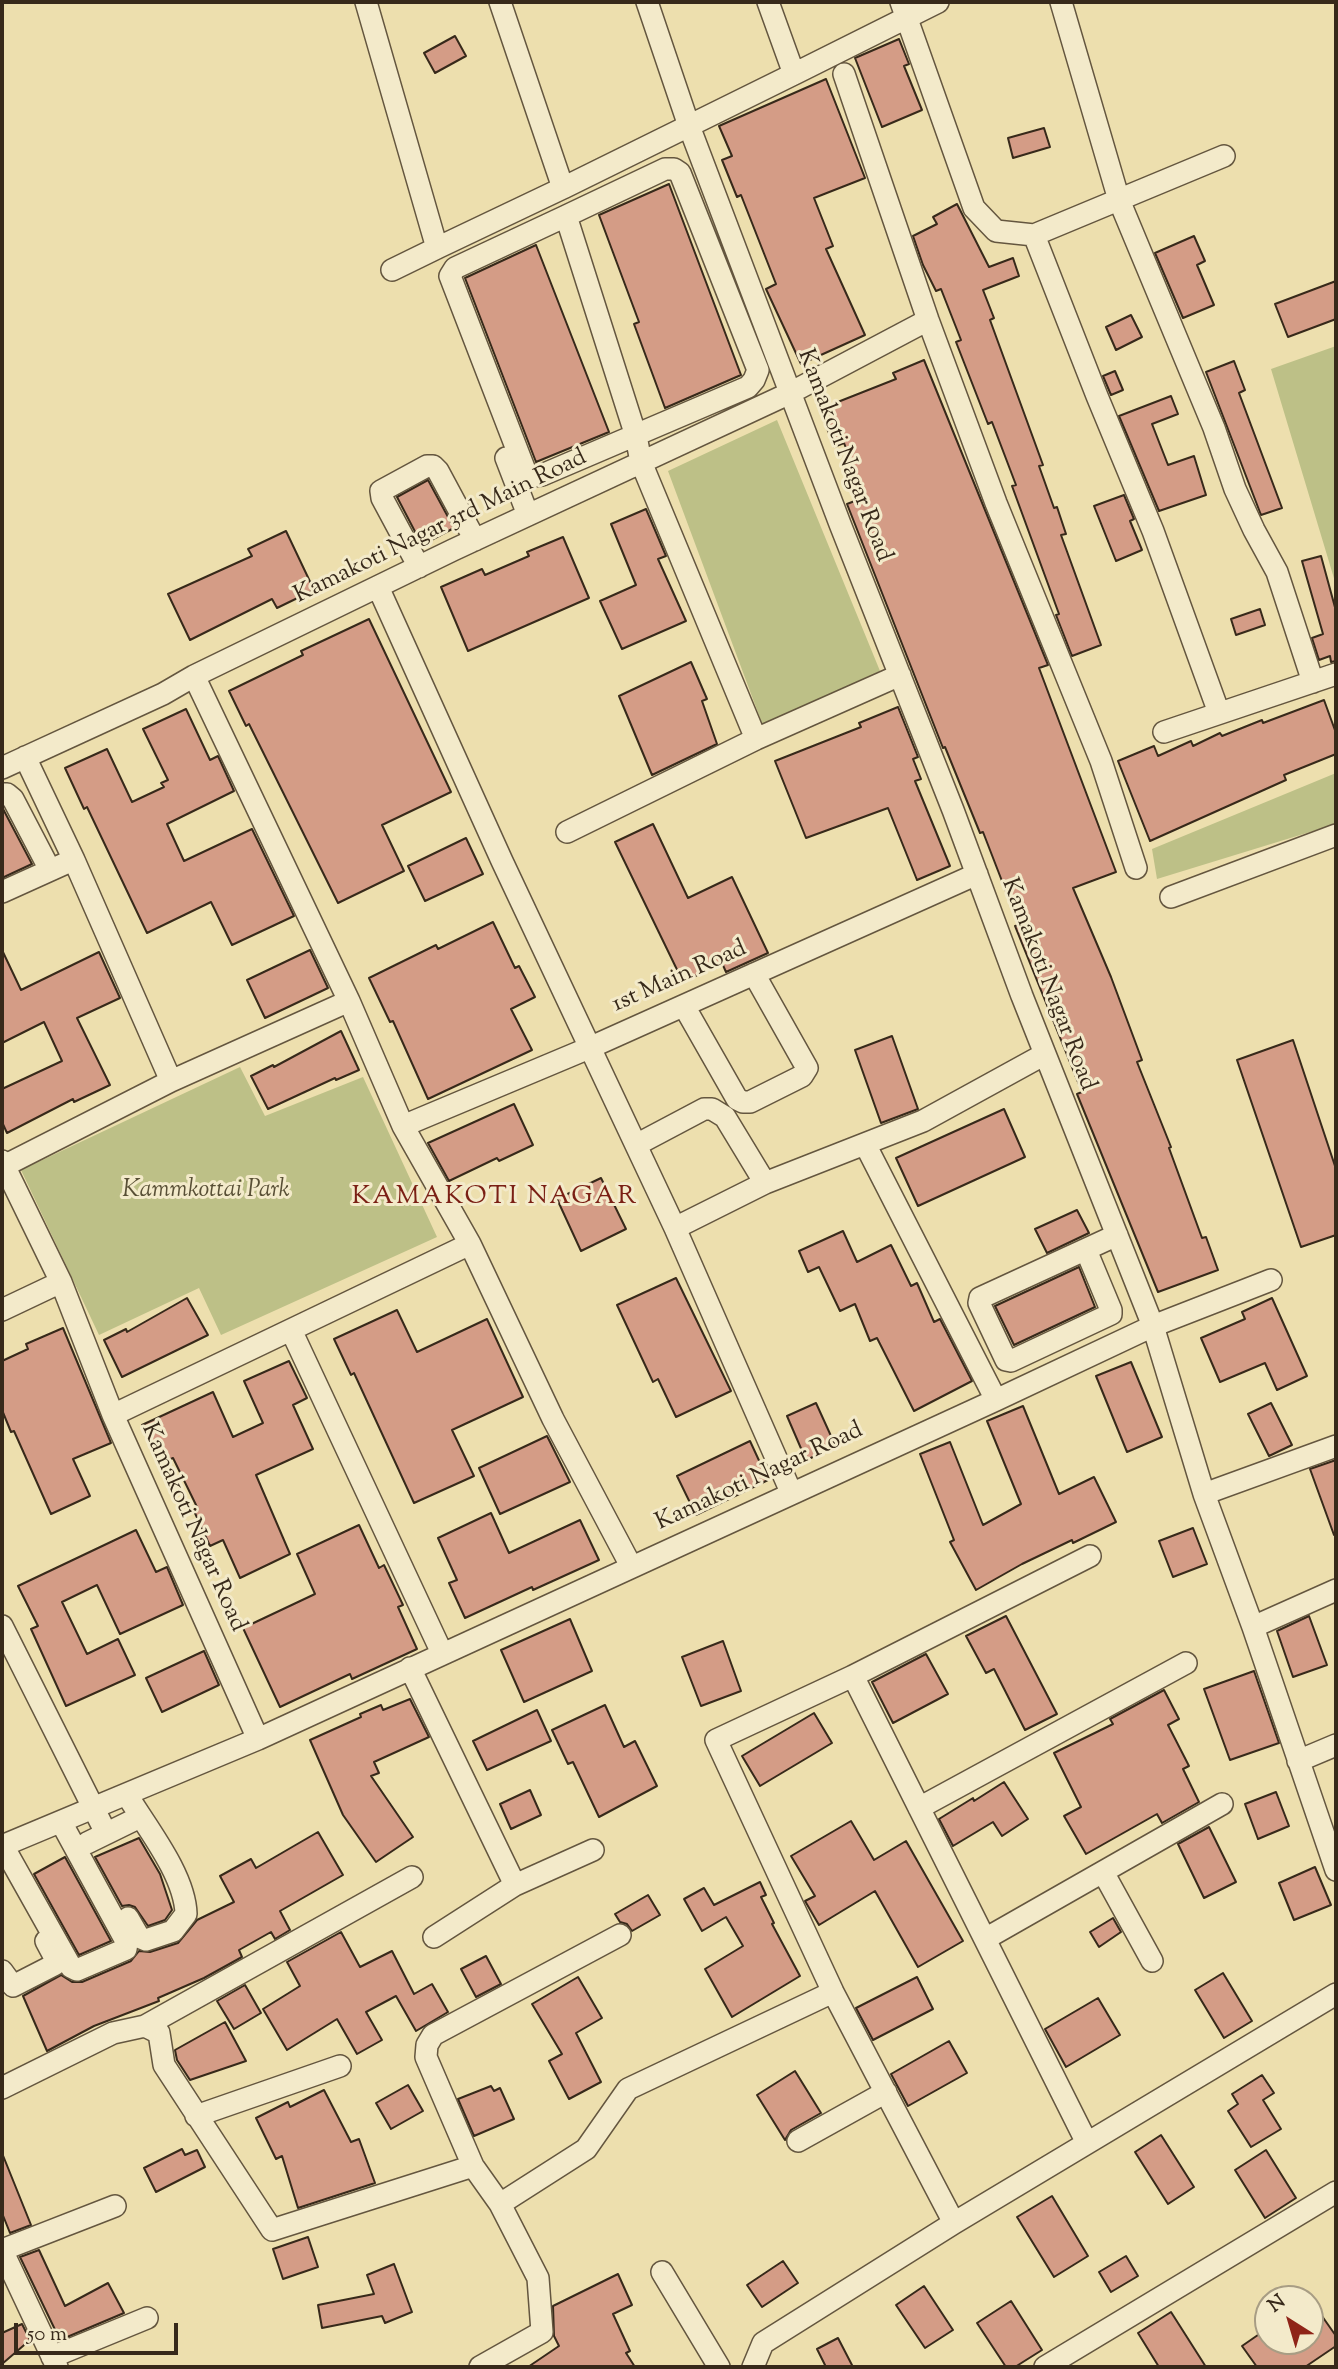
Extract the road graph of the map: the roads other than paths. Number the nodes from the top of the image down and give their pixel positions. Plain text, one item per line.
1 (366, 2) edge
2 (500, 2) edge
3 (647, 2) edge
4 (768, 2) edge
5 (939, 2) edge
6 (1061, 2) edge
7 (904, 10) edge
8 (794, 74) junction
9 (844, 74) dead end
10 (689, 126) junction
11 (1224, 156) dead end
12 (563, 188) junction
13 (1119, 200) junction
14 (566, 216) junction
15 (1034, 235) junction
16 (437, 248) junction
17 (392, 270) dead end
18 (443, 296) dead end
19 (928, 320) junction
20 (790, 393) junction
21 (636, 436) junction
22 (641, 462) junction
23 (528, 515) junction
24 (475, 540) junction
25 (419, 567) junction
26 (378, 587) junction
27 (1336, 674) edge
28 (900, 675) junction
29 (194, 676) junction
30 (1312, 682) junction
31 (1219, 713) junction
32 (1164, 732) dead end
33 (756, 739) junction
34 (25, 757) junction
35 (2, 768) edge
36 (2, 794) edge
37 (567, 832) dead end
38 (1336, 835) edge
39 (74, 860) junction
40 (1136, 867) dead end
41 (50, 870) junction
42 (977, 874) junction
43 (2, 892) edge
44 (1171, 897) dead end
45 (754, 974) junction
46 (349, 1001) junction
47 (684, 1006) junction
48 (589, 1048) junction
49 (1045, 1054) junction
50 (171, 1081) junction
51 (403, 1126) junction
52 (864, 1144) junction
53 (636, 1145) junction
54 (3, 1163) edge
55 (765, 1183) junction
56 (675, 1227) junction
57 (1117, 1235) junction
58 (470, 1244) junction
59 (1086, 1250) junction
60 (1270, 1280) dead end
61 (61, 1282) junction
62 (2, 1310) edge
63 (1153, 1326) junction
64 (291, 1330) junction
65 (1078, 1330) junction
66 (1045, 1345) junction
67 (1091, 1355) junction
68 (1004, 1356) junction
69 (979, 1368) junction
70 (1057, 1371) junction
71 (996, 1400) junction
72 (113, 1415) junction
73 (1336, 1446) edge
74 (791, 1492) junction
75 (1204, 1494) junction
76 (1090, 1556) dead end
77 (631, 1566) junction
78 (1336, 1590) edge
79 (2, 1626) edge
80 (1253, 1627) junction
81 (442, 1653) junction
82 (1186, 1663) dead end
83 (410, 1668) junction
84 (853, 1676) junction
85 (258, 1739) junction
86 (1336, 1745) edge
87 (1298, 1761) junction
88 (110, 1802) junction
89 (1222, 1804) dead end
90 (919, 1808) junction
91 (140, 1816) junction
92 (67, 1820) junction
93 (104, 1834) junction
94 (2, 1846) edge
95 (593, 1850) dead end
96 (2, 1866) edge
97 (1336, 1870) edge
98 (1103, 1872) junction
99 (412, 1877) dead end
100 (515, 1885) junction
101 (620, 1936) dead end
102 (434, 1937) dead end
103 (985, 1939) junction
104 (1152, 1961) dead end
105 (2, 1971) edge
106 (833, 1992) junction
107 (1335, 1999) edge
108 (145, 2026) junction
109 (340, 2066) dead end
110 (2, 2088) edge
111 (886, 2092) junction
112 (196, 2116) junction
113 (798, 2141) dead end
114 (1087, 2143) junction
115 (473, 2166) junction
116 (1336, 2193) edge
117 (500, 2204) junction
118 (115, 2206) dead end
119 (954, 2223) junction
120 (662, 2272) dead end
121 (147, 2318) dead end
122 (55, 2362) edge
123 (480, 2367) edge
124 (719, 2367) edge
125 (752, 2367) edge
126 (1045, 2367) edge

1 - 16 street
2 - 12 street
3 - 10 street, Kamakoti Nagar Road
4 - 8 street
5 - 7 street
6 - 13 street
7 - 8 street
7 - 15 street
8 - 10 street
9 - 19 street
10 - 12 street
10 - 20 street, Kamakoti Nagar Road
11 - 13 street
12 - 16 street
13 - 15 street
13 - 30 street
14 - 21 street
14 - 21 street
14 - 21 street
15 - 31 street
16 - 17 street
18 - 23 street
19 - 20 street, Kamakoti Nagar 3rd Main Road
19 - 40 street
20 - 22 street, Kamakoti Nagar 3rd Main Road
20 - 28 street, Kamakoti Nagar Road
21 - 22 street
22 - 23 street, Kamakoti Nagar 3rd Main Road
22 - 33 street
23 - 24 street, Kamakoti Nagar 3rd Main Road
24 - 25 street, Kamakoti Nagar 3rd Main Road
24 - 25 street
25 - 26 street, Kamakoti Nagar 3rd Main Road
26 - 29 street, Kamakoti Nagar 3rd Main Road
26 - 48 street
27 - 30 street
28 - 33 street
28 - 42 street, Kamakoti Nagar Road
29 - 34 street, Kamakoti Nagar 3rd Main Road
29 - 46 street
30 - 31 street
31 - 32 street
33 - 37 street
34 - 35 street, Kamakoti Nagar 3rd Main Road
34 - 39 street
36 - 41 street
38 - 44 street
39 - 41 street
39 - 50 street
41 - 43 street
42 - 45 street, 1st Main Road
42 - 49 street, Kamakoti Nagar Road
45 - 47 street, 1st Main Road
45 - 47 street
46 - 50 street
46 - 51 street
47 - 48 street, 1st Main Road
48 - 51 street, 1st Main Road
48 - 53 street
49 - 52 street
49 - 57 street, Kamakoti Nagar Road
50 - 54 street
51 - 58 street
52 - 55 street
52 - 69 street
53 - 55 street
53 - 56 street
54 - 61 street
55 - 56 street
56 - 74 street
57 - 59 street
57 - 63 street, Kamakoti Nagar Road
58 - 64 street, Kamakoti Nagar Road
58 - 77 street
59 - 65 street
59 - 68 street
60 - 63 street
61 - 62 street
61 - 72 street
63 - 67 street, Kamakoti Nagar Road
63 - 75 street
64 - 72 street, Kamakoti Nagar Road
64 - 81 street
65 - 66 street
65 - 67 street
66 - 68 street
66 - 70 street
67 - 70 street, Kamakoti Nagar Road
68 - 69 street
69 - 71 street
70 - 71 street, Kamakoti Nagar Road
71 - 74 street, Kamakoti Nagar Road
72 - 85 street, Kamakoti Nagar Road
73 - 75 street
74 - 77 street, Kamakoti Nagar Road
75 - 80 street
76 - 84 street
77 - 81 street, Kamakoti Nagar Road
78 - 80 street
79 - 88 street
80 - 87 street
81 - 83 street, Kamakoti Nagar Road
82 - 90 street
83 - 85 street, Kamakoti Nagar Road
83 - 100 street
84 - 90 street
84 - 106 street
85 - 88 street, Kamakoti Nagar Road
86 - 87 street
87 - 97 street
88 - 91 street
88 - 92 street, Kamakoti Nagar Road
88 - 93 street
89 - 98 street
90 - 103 street
91 - 93 street
91 - 93 street
92 - 93 street
92 - 94 street, Kamakoti Nagar Road
92 - 94 street
95 - 100 street
96 - 105 street
98 - 103 street
98 - 104 street
99 - 108 street
100 - 102 street
101 - 115 street
103 - 114 street
106 - 111 street
106 - 117 street
107 - 114 street
108 - 110 street
108 - 112 street
109 - 112 street
111 - 113 street
111 - 119 street
112 - 115 street
114 - 119 street
115 - 117 street
116 - 126 street
117 - 123 street
118 - 122 street
119 - 125 street
120 - 124 street
121 - 122 street

